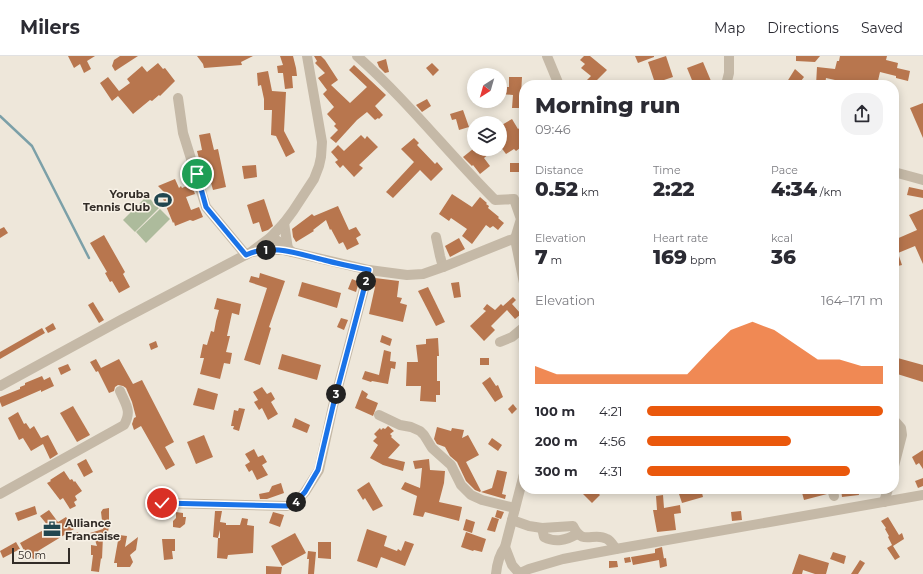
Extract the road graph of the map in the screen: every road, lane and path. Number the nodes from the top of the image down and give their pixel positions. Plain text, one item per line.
1 (307, 56) edge
2 (357, 56) edge
3 (547, 56) edge
4 (729, 56) edge
5 (557, 80) edge
6 (727, 80) edge
7 (178, 98) dead end
8 (899, 173) edge
9 (923, 180) edge
10 (519, 213) edge
11 (284, 223) junction
12 (270, 237) junction
13 (436, 237) dead end
14 (519, 237) edge
15 (290, 250) junction
16 (249, 253) junction
17 (443, 267) junction
18 (369, 270) junction
19 (519, 331) edge
20 (500, 342) dead end
21 (0, 386) edge
22 (120, 391) dead end
23 (379, 415) dead end
24 (899, 426) edge
25 (899, 447) edge
26 (519, 493) edge
27 (0, 494) edge
28 (886, 494) edge
29 (923, 495) edge
30 (884, 502) junction
31 (162, 503) dead end
32 (515, 508) junction
33 (512, 520) junction
34 (542, 528) junction
35 (577, 534) junction
36 (505, 547) junction
37 (616, 548) junction
38 (496, 574) edge
39 (519, 574) edge

1 - 11 street
2 - 10 street
3 - 5 street
4 - 6 street
7 - 16 street
8 - 9 street
11 - 12 street
11 - 15 street
12 - 15 street
12 - 16 street
13 - 17 street
14 - 17 street
15 - 16 street
15 - 18 street
16 - 21 street
17 - 18 street
18 - 31 street
19 - 20 street
22 - 27 street
23 - 32 street
24 - 25 street
26 - 32 street
28 - 30 street
29 - 30 street
30 - 37 street
32 - 33 street
33 - 34 street
33 - 36 street
34 - 35 street
34 - 35 street
35 - 37 street
36 - 38 street
36 - 39 street
37 - 39 street

